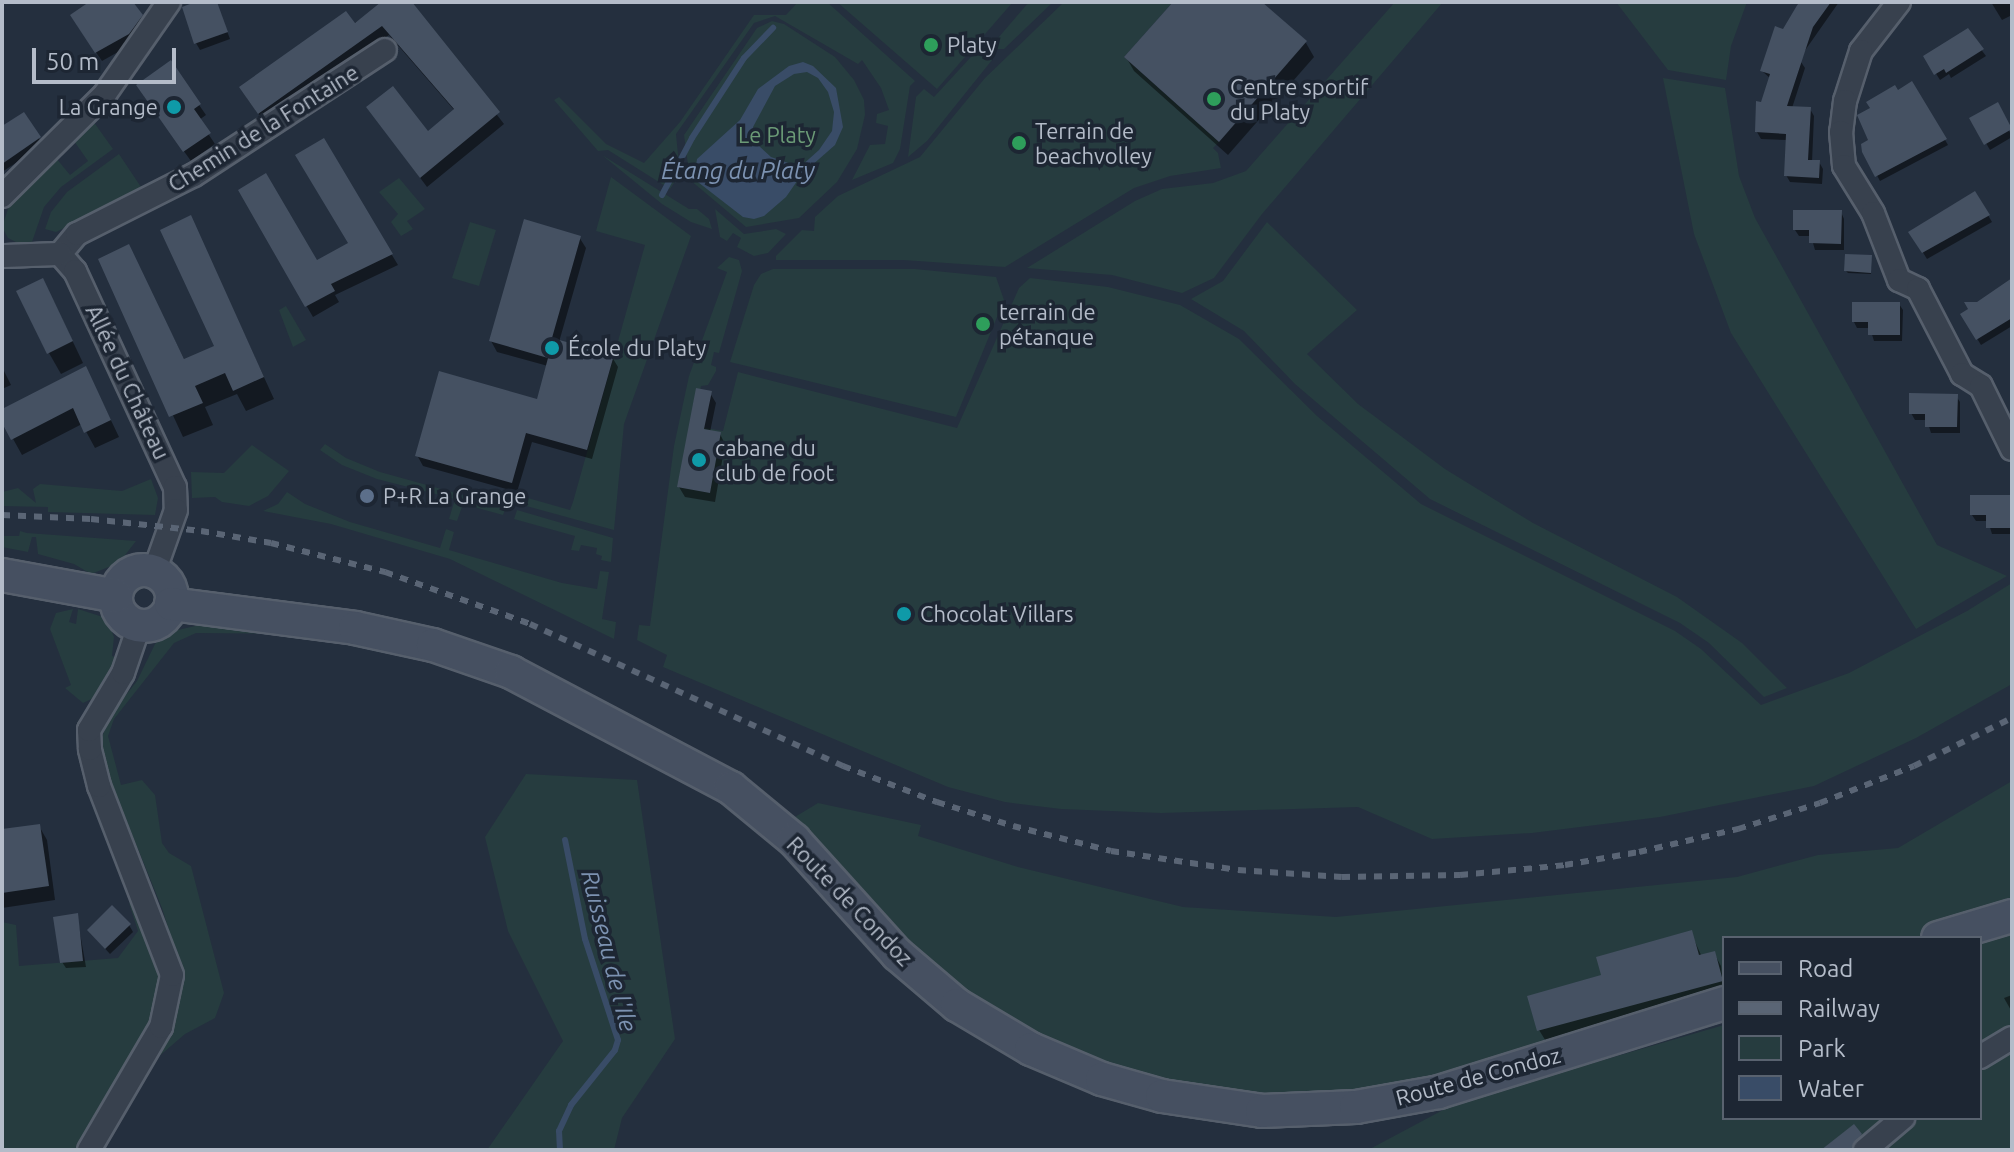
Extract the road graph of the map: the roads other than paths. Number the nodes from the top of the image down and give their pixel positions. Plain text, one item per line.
1 (169, 2) edge
2 (1899, 2) edge
3 (385, 50) dead end
4 (2, 196) edge
5 (60, 254) junction
6 (2, 256) edge
7 (2012, 449) edge
8 (154, 572) junction
9 (2, 575) edge
10 (116, 596) junction
11 (171, 604) junction
12 (139, 626) junction
13 (2012, 916) edge
14 (1945, 936) edge
15 (1722, 1004) edge
16 (2012, 1038) edge
17 (1982, 1056) edge
18 (1901, 1120) edge
19 (89, 1150) edge
20 (1865, 1150) edge

1 - 4 street
2 - 7 street
3 - 5 street, Chemin de la Fontaine
5 - 6 street
5 - 8 street, Allée du Château
8 - 10 main road
8 - 11 main road
9 - 10 main road
10 - 12 main road
11 - 12 main road
11 - 15 main road, Route de Condoz
12 - 19 street
13 - 14 main road
16 - 17 street
18 - 20 street

